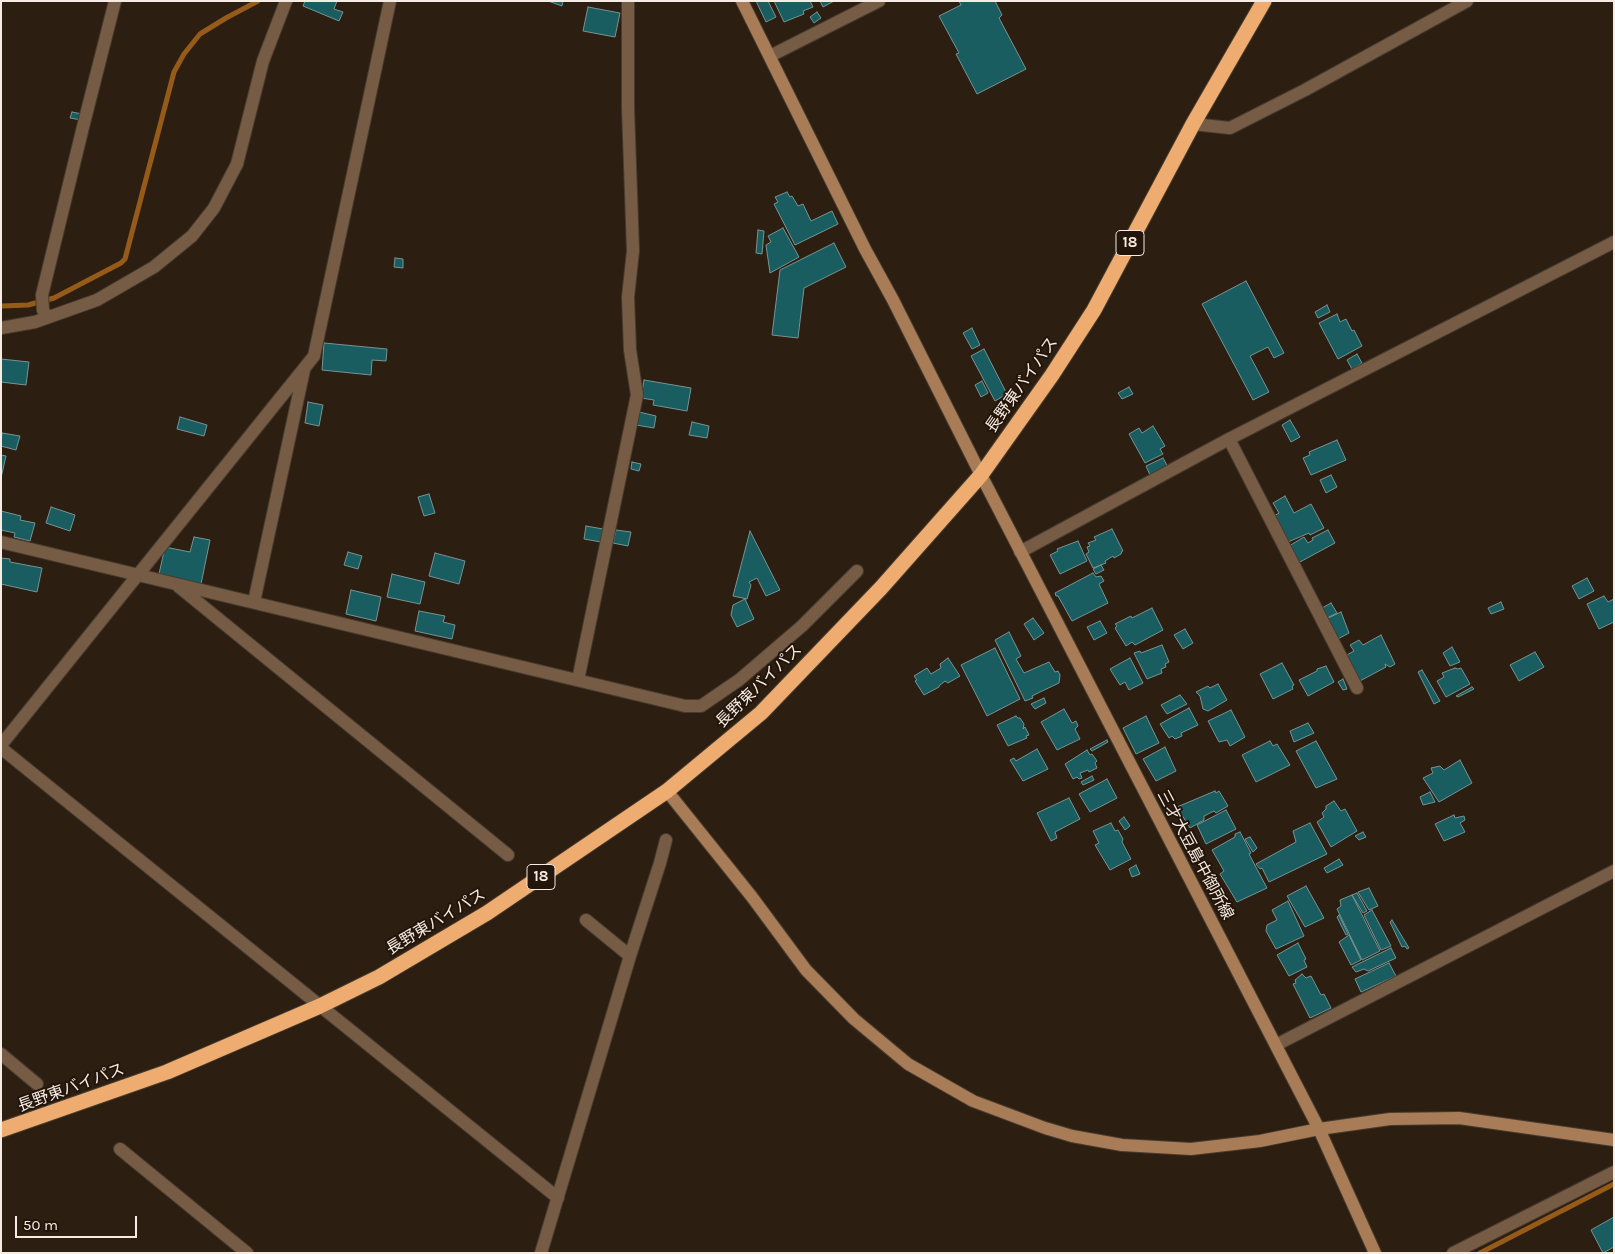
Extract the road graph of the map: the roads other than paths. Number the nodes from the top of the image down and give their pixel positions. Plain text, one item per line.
1 (116, 1) edge
2 (286, 1) edge
3 (390, 1) edge
4 (628, 1) edge
5 (742, 1) edge
6 (879, 1) edge
7 (1264, 1) edge
8 (1467, 1) edge
9 (770, 56) junction
10 (1193, 124) junction
11 (1614, 242) edge
12 (45, 314) junction
13 (1, 328) edge
14 (305, 368) junction
15 (1229, 440) junction
16 (981, 475) junction
17 (1, 542) edge
18 (1020, 552) junction
19 (857, 571) dead end
20 (138, 575) junction
21 (174, 583) junction
22 (254, 602) junction
23 (578, 680) junction
24 (1357, 688) dead end
25 (1, 746) edge
26 (667, 790) junction
27 (666, 840) dead end
28 (508, 855) dead end
29 (1614, 871) edge
30 (586, 920) dead end
31 (630, 956) junction
32 (320, 1006) junction
33 (1276, 1045) junction
34 (1, 1054) edge
35 (37, 1084) dead end
36 (1, 1130) edge
37 (1319, 1130) junction
38 (1614, 1140) edge
39 (120, 1149) dead end
40 (1614, 1172) edge
41 (558, 1198) junction
42 (247, 1253) edge
43 (541, 1253) edge
44 (1375, 1253) edge
45 (1453, 1253) edge

1 - 12 street
2 - 12 street
3 - 14 street
4 - 23 street
5 - 9 street, 三才大豆島中御所線
6 - 9 street
7 - 10 highway, 長野東バイパス / 18
8 - 10 street
9 - 16 street, 三才大豆島中御所線
10 - 16 highway, 長野東バイパス / 18
11 - 15 street
12 - 13 street
14 - 20 street
14 - 22 street
15 - 18 street
15 - 24 street
16 - 18 street, 三才大豆島中御所線
16 - 26 highway, 長野東バイパス / 18
17 - 20 street
18 - 33 street, 三才大豆島中御所線
19 - 23 street
20 - 21 street
20 - 25 street
21 - 22 street
21 - 28 street
22 - 23 street
25 - 32 street
26 - 32 highway, 長野東バイパス / 18
26 - 37 street
27 - 31 street
29 - 33 street
30 - 31 street
31 - 41 street
32 - 36 highway, 長野東バイパス / 18
32 - 41 street
33 - 37 street, 三才大豆島中御所線
34 - 35 street
37 - 38 street
37 - 44 street, 三才大豆島中御所線
39 - 42 street
40 - 45 street
41 - 43 street

